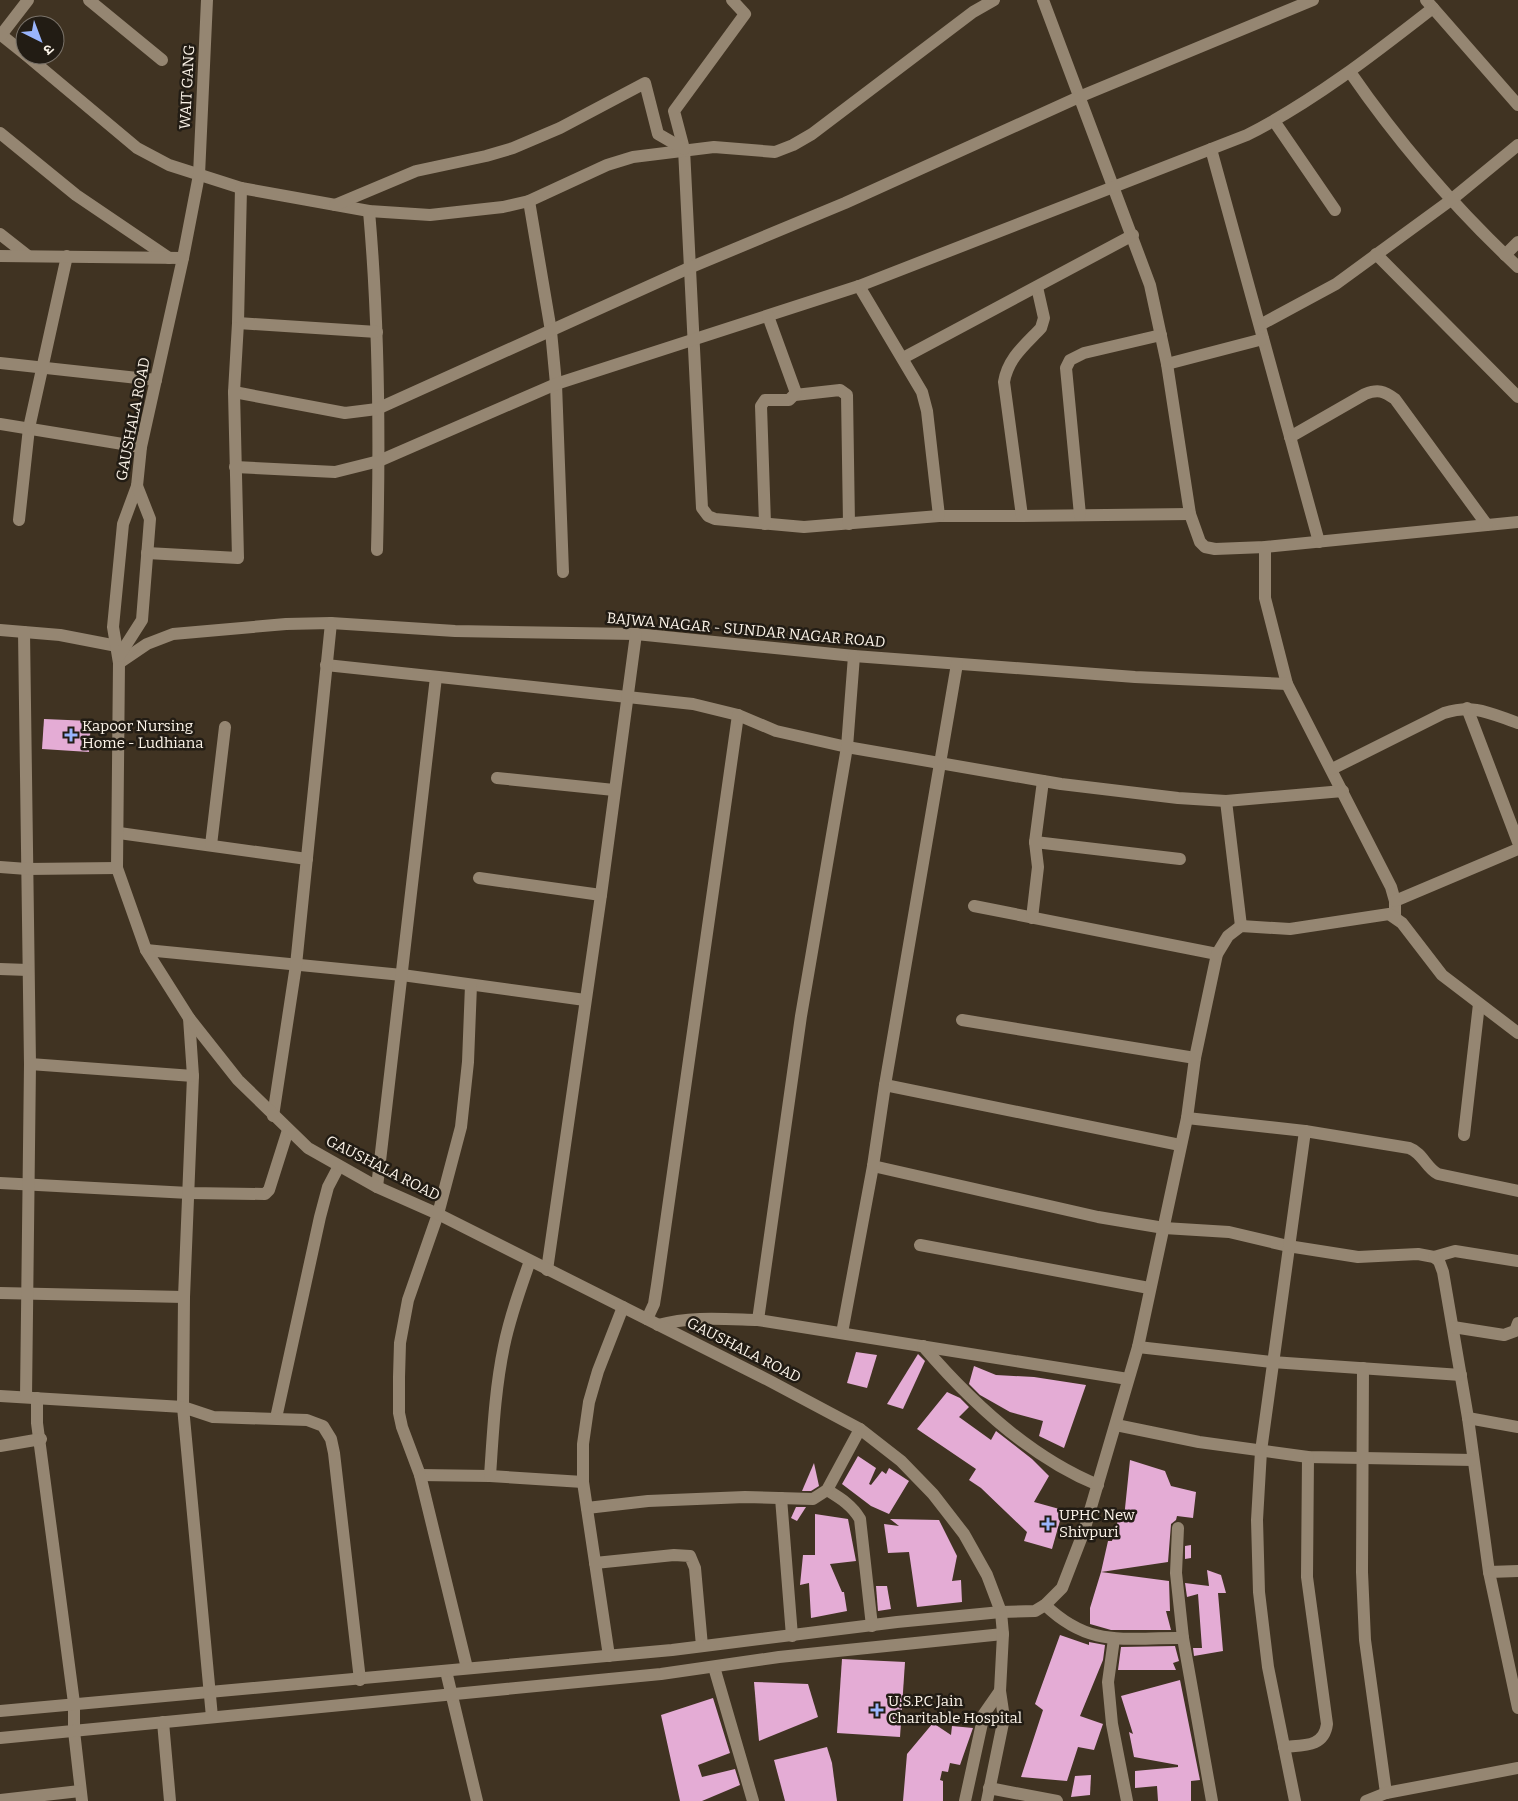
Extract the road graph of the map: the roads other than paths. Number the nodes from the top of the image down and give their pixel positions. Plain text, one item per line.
1 (28, 0) edge
2 (89, 0) edge
3 (207, 0) edge
4 (732, 0) edge
5 (994, 0) edge
6 (1043, 0) edge
7 (1313, 0) edge
8 (1430, 4) edge
9 (0, 34) edge
10 (15, 46) edge
11 (162, 60) dead end
12 (38, 65) edge
13 (1350, 72) junction
14 (1079, 97) junction
15 (1518, 105) edge
16 (1274, 121) junction
17 (0, 133) edge
18 (1518, 145) edge
19 (1211, 149) junction
20 (684, 150) junction
21 (199, 175) junction
22 (241, 188) junction
23 (1114, 188) junction
24 (1451, 200) junction
25 (529, 201) junction
26 (335, 205) junction
27 (1335, 210) dead end
28 (369, 212) junction
29 (0, 234) edge
30 (1133, 235) junction
31 (1518, 242) edge
32 (1376, 254) junction
33 (1505, 255) junction
34 (0, 256) edge
35 (28, 256) junction
36 (67, 256) junction
37 (169, 258) junction
38 (183, 258) junction
39 (1518, 267) edge
40 (689, 268) junction
41 (860, 286) junction
42 (1037, 287) junction
43 (768, 316) junction
44 (238, 324) junction
45 (1260, 325) junction
46 (551, 331) junction
47 (377, 332) junction
48 (1161, 335) junction
49 (1263, 339) junction
50 (692, 340) junction
51 (903, 358) junction
52 (0, 363) edge
53 (1167, 364) junction
54 (44, 369) junction
55 (156, 380) junction
56 (556, 384) junction
57 (234, 392) junction
58 (795, 395) junction
59 (1518, 397) edge
60 (377, 409) junction
61 (0, 424) edge
62 (29, 428) junction
63 (1290, 437) junction
64 (141, 447) junction
65 (379, 461) junction
66 (235, 467) junction
67 (137, 486) junction
68 (1190, 514) junction
69 (1080, 515) junction
70 (938, 516) junction
71 (1022, 516) junction
72 (19, 520) dead end
73 (1518, 522) edge
74 (765, 524) junction
75 (849, 524) junction
76 (1488, 525) junction
77 (1319, 542) junction
78 (1265, 547) junction
79 (377, 550) dead end
80 (147, 553) junction
81 (563, 572) dead end
82 (331, 623) junction
83 (0, 630) edge
84 (24, 632) junction
85 (636, 634) junction
86 (118, 655) junction
87 (854, 656) junction
88 (957, 664) junction
89 (326, 665) junction
90 (436, 677) junction
91 (1287, 684) junction
92 (627, 697) junction
93 (1467, 708) junction
94 (738, 715) junction
95 (1518, 723) edge
96 (224, 727) dead end
97 (847, 747) junction
98 (941, 763) junction
99 (1332, 769) junction
100 (497, 778) dead end
101 (1044, 781) junction
102 (614, 790) junction
103 (1343, 791) junction
104 (1226, 801) junction
105 (118, 832) junction
106 (1035, 842) junction
107 (1518, 842) edge
108 (211, 845) junction
109 (1518, 849) edge
110 (306, 859) junction
111 (1180, 859) dead end
112 (0, 867) edge
113 (117, 868) junction
114 (27, 869) junction
115 (478, 878) dead end
116 (601, 895) junction
117 (1395, 902) junction
118 (974, 906) dead end
119 (1395, 917) junction
120 (1032, 918) junction
121 (1241, 926) junction
122 (146, 950) junction
123 (1217, 954) junction
124 (296, 965) junction
125 (0, 969) edge
126 (28, 970) junction
127 (402, 976) junction
128 (470, 984) junction
129 (586, 1000) junction
130 (1479, 1004) junction
131 (188, 1018) junction
132 (962, 1020) dead end
133 (1518, 1033) edge
134 (1196, 1058) junction
135 (30, 1064) junction
136 (193, 1076) junction
137 (885, 1085) junction
138 (273, 1116) junction
139 (1187, 1118) junction
140 (288, 1130) junction
141 (1305, 1132) junction
142 (1464, 1135) dead end
143 (1180, 1145) junction
144 (339, 1166) junction
145 (873, 1166) junction
146 (0, 1183) edge
147 (29, 1184) junction
148 (377, 1187) junction
149 (1518, 1191) edge
150 (189, 1193) junction
151 (438, 1214) junction
152 (1164, 1228) junction
153 (920, 1245) dead end
154 (1288, 1246) junction
155 (1434, 1257) junction
156 (530, 1261) junction
157 (1518, 1262) edge
158 (547, 1270) junction
159 (1149, 1288) junction
160 (0, 1293) edge
161 (28, 1294) junction
162 (184, 1297) junction
163 (623, 1307) junction
164 (758, 1320) junction
165 (652, 1322) junction
166 (1518, 1323) edge
167 (1452, 1327) junction
168 (842, 1333) junction
169 (923, 1346) junction
170 (1138, 1346) junction
171 (1272, 1362) junction
172 (1363, 1368) junction
173 (1461, 1375) junction
174 (1128, 1379) junction
175 (0, 1396) edge
176 (32, 1397) junction
177 (183, 1407) junction
178 (276, 1418) junction
179 (1468, 1418) junction
180 (1116, 1425) junction
181 (1518, 1427) edge
182 (860, 1429) junction
183 (41, 1439) junction
184 (0, 1446) edge
185 (1261, 1451) junction
186 (1362, 1456) junction
187 (1308, 1457) junction
188 (1473, 1460) junction
189 (420, 1475) junction
190 (490, 1476) junction
191 (583, 1482) junction
192 (1098, 1485) junction
193 (827, 1490) junction
194 (781, 1498) junction
195 (587, 1508) junction
196 (1178, 1528) dead end
197 (595, 1563) junction
198 (1518, 1571) edge
199 (1490, 1572) junction
200 (1045, 1605) junction
201 (1001, 1612) junction
202 (872, 1626) junction
203 (1003, 1634) junction
204 (792, 1636) junction
205 (1182, 1638) junction
206 (1114, 1639) junction
207 (702, 1646) junction
208 (609, 1656) junction
209 (1513, 1666) edge
210 (714, 1667) junction
211 (467, 1668) junction
212 (446, 1671) junction
213 (360, 1680) junction
214 (1000, 1691) junction
215 (208, 1692) junction
216 (450, 1693) junction
217 (74, 1703) junction
218 (1518, 1708) edge
219 (0, 1711) edge
220 (212, 1717) junction
221 (163, 1722) junction
222 (74, 1732) junction
223 (0, 1738) edge
224 (1284, 1747) junction
225 (1518, 1768) edge
226 (1386, 1793) junction
227 (988, 1795) edge
228 (81, 1796) edge
229 (0, 1800) edge
230 (170, 1801) edge
231 (477, 1801) edge
232 (752, 1801) edge
233 (965, 1801) edge
234 (1057, 1801) edge
235 (1127, 1801) edge
236 (1212, 1801) edge
237 (1295, 1801) edge
238 (1366, 1801) edge

1 - 9 street
2 - 11 street
3 - 21 street, WAIT GANG
4 - 20 street
5 - 20 street
6 - 14 street
7 - 14 street
8 - 13 street
8 - 15 street
9 - 10 street
12 - 21 street
13 - 16 street
13 - 24 street
14 - 23 street
14 - 40 street
16 - 19 street
16 - 27 street
17 - 37 street
18 - 24 street
19 - 23 street
19 - 45 street
20 - 25 street
20 - 26 street
20 - 40 street
21 - 22 street
21 - 38 street, GAUSHALA ROAD
22 - 26 street
22 - 44 street
23 - 30 street
23 - 41 street
24 - 32 street
24 - 33 street
25 - 28 street
25 - 46 street
26 - 28 street
28 - 47 street
29 - 35 street
30 - 42 street
30 - 48 street
31 - 33 street
32 - 45 street
32 - 59 street
33 - 39 street
34 - 35 street
35 - 36 street
36 - 37 street
36 - 54 street
37 - 38 street
38 - 55 street, GAUSHALA ROAD
40 - 46 street
40 - 50 street
41 - 43 street
41 - 51 street
42 - 51 street
42 - 71 street
43 - 50 street
43 - 58 street
44 - 47 street
44 - 57 street
45 - 49 street
46 - 56 street
46 - 60 street
47 - 60 street
48 - 53 street
48 - 69 street
49 - 53 street
49 - 63 street
50 - 56 street
50 - 74 street
51 - 70 street
52 - 54 street
53 - 68 street
54 - 55 street
54 - 62 street
55 - 64 street, GAUSHALA ROAD
56 - 65 street
56 - 81 street
57 - 60 street
57 - 66 street
58 - 74 street
58 - 75 street
60 - 65 street
61 - 62 street
62 - 64 street
62 - 72 street
63 - 76 street
63 - 77 street
64 - 67 street, GAUSHALA ROAD
65 - 66 street
65 - 79 street
66 - 80 street
67 - 80 street
67 - 86 street, GAUSHALA ROAD
68 - 69 street
68 - 78 street
69 - 71 street
70 - 71 street
70 - 75 street
73 - 76 street
74 - 75 street
76 - 77 street
77 - 78 street
78 - 91 street
80 - 86 street
82 - 85 street, BAJWA NAGAR - SUNDAR NAGAR ROAD
82 - 86 street, BAJWA NAGAR - SUNDAR NAGAR ROAD
82 - 89 street
83 - 84 street
84 - 86 street
84 - 114 street
85 - 87 street, BAJWA NAGAR - SUNDAR NAGAR ROAD
85 - 92 street
86 - 105 street, GAUSHALA ROAD
87 - 88 street, BAJWA NAGAR - SUNDAR NAGAR ROAD
87 - 97 street
88 - 91 street, BAJWA NAGAR - SUNDAR NAGAR ROAD
88 - 98 street
89 - 90 street
89 - 110 street
90 - 92 street
90 - 127 street
91 - 99 street
92 - 94 street
92 - 102 street
93 - 95 street
93 - 99 street
93 - 107 street
94 - 97 street
94 - 165 street
96 - 108 street
97 - 98 street
97 - 164 street
98 - 101 street
98 - 137 street
99 - 103 street
100 - 102 street
101 - 104 street
101 - 106 street
102 - 116 street
103 - 104 street
103 - 117 street
104 - 121 street
105 - 108 street
105 - 113 street, GAUSHALA ROAD
106 - 111 street
106 - 120 street
108 - 110 street
109 - 117 street
110 - 124 street
112 - 114 street
113 - 114 street
113 - 122 street, GAUSHALA ROAD
114 - 126 street
115 - 116 street
116 - 129 street
117 - 119 street
118 - 120 street
119 - 121 street
119 - 130 street
120 - 123 street
121 - 123 street
122 - 124 street
122 - 131 street, GAUSHALA ROAD
123 - 134 street
124 - 127 street
124 - 138 street
125 - 126 street
126 - 135 street
127 - 128 street
127 - 148 street
128 - 129 street
128 - 151 street
129 - 158 street
130 - 133 street
130 - 142 street
131 - 136 street
131 - 138 street, GAUSHALA ROAD
132 - 134 street
134 - 139 street
135 - 136 street
135 - 147 street
136 - 150 street
137 - 143 street
137 - 145 street
138 - 140 street, GAUSHALA ROAD
139 - 141 street
139 - 143 street
140 - 144 street, GAUSHALA ROAD
140 - 150 street
141 - 149 street
141 - 154 street
143 - 152 street
144 - 148 street, GAUSHALA ROAD
144 - 178 street
145 - 152 street
145 - 168 street
146 - 147 street
147 - 150 street
147 - 161 street
148 - 151 street, GAUSHALA ROAD
150 - 162 street
151 - 156 street, GAUSHALA ROAD
151 - 189 street
152 - 154 street
152 - 159 street
153 - 159 street
154 - 155 street
154 - 171 street
155 - 157 street
155 - 167 street
156 - 158 street, GAUSHALA ROAD
156 - 190 street
158 - 163 street, GAUSHALA ROAD
159 - 170 street
160 - 161 street
161 - 162 street
161 - 176 street
162 - 177 street
163 - 165 street, GAUSHALA ROAD
163 - 191 street
164 - 165 street
164 - 168 street
165 - 182 street, GAUSHALA ROAD
166 - 167 street
167 - 173 street
168 - 169 street
169 - 174 street
169 - 192 street
170 - 171 street
170 - 174 street
171 - 172 street
171 - 185 street
172 - 173 street
172 - 186 street
173 - 179 street
174 - 180 street
175 - 176 street
176 - 177 street
176 - 183 street
177 - 178 street
177 - 215 street
178 - 213 street
179 - 181 street
179 - 188 street
180 - 185 street
180 - 192 street
182 - 193 street
182 - 201 street, GAUSHALA ROAD
183 - 184 street
183 - 217 street
185 - 187 street
185 - 224 street
186 - 187 street
186 - 188 street
186 - 226 street
187 - 224 street
188 - 199 street
189 - 190 street
189 - 211 street
190 - 191 street
191 - 195 street
192 - 200 street
193 - 194 street
193 - 202 street
194 - 195 street
194 - 204 street
195 - 197 street
196 - 205 street
197 - 207 street
197 - 208 street
198 - 199 street
199 - 209 street
200 - 201 street
200 - 206 street
201 - 202 street
201 - 203 street, GAUSHALA ROAD
202 - 204 street
203 - 210 street
203 - 214 street, GAUSHALA ROAD
204 - 207 street
205 - 206 street
205 - 236 street
206 - 235 street
207 - 208 street
208 - 211 street
209 - 218 street
210 - 216 street
210 - 232 street
211 - 212 street
212 - 213 street
212 - 216 street
213 - 215 street
214 - 227 street, GAUSHALA ROAD
214 - 233 street
215 - 217 street
215 - 220 street
216 - 220 street
216 - 231 street
217 - 219 street
217 - 222 street
220 - 221 street
221 - 222 street
221 - 230 street
222 - 223 street
222 - 228 street
224 - 237 street
225 - 226 street
226 - 238 street
227 - 234 street
228 - 229 street

